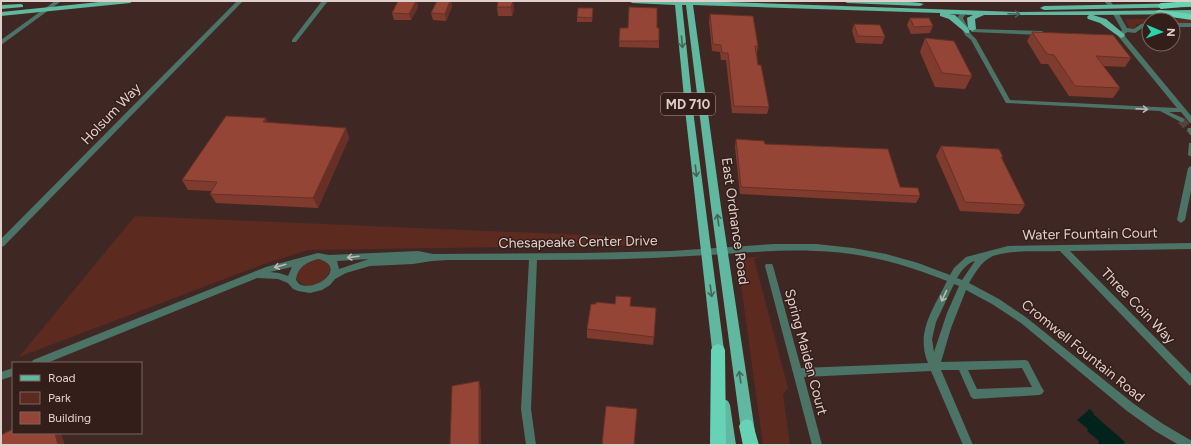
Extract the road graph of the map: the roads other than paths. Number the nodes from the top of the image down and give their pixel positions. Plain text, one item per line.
1 (67, 1) edge
2 (130, 1) edge
3 (240, 1) edge
4 (325, 1) edge
5 (632, 1) edge
6 (847, 1) edge
7 (1107, 1) edge
8 (57, 2) junction
9 (679, 2) edge
10 (690, 2) edge
11 (878, 2) junction
12 (1192, 4) edge
13 (1112, 7) junction
14 (1, 8) edge
15 (825, 8) junction
16 (45, 10) junction
17 (1160, 10) junction
18 (911, 11) junction
19 (1192, 12) edge
20 (988, 13) junction
21 (1, 14) edge
22 (961, 14) junction
23 (1084, 14) junction
24 (1116, 14) junction
25 (1072, 15) junction
26 (1192, 17) edge
27 (1181, 25) edge
28 (1192, 25) edge
29 (1141, 26) edge
30 (971, 30) junction
31 (1123, 33) junction
32 (1049, 34) edge
33 (1110, 36) edge
34 (294, 41) dead end
35 (1, 43) edge
36 (1159, 110) junction
37 (1183, 110) junction
38 (1181, 120) tunnel mouth
39 (1192, 121) edge
40 (1192, 145) edge
41 (1192, 155) edge
42 (1192, 168) edge
43 (1181, 220) dead end
44 (1, 244) edge
45 (1192, 246) edge
46 (1063, 248) junction
47 (722, 250) junction
48 (706, 253) junction
49 (990, 254) junction
50 (433, 257) junction
51 (532, 257) junction
52 (330, 258) junction
53 (302, 261) junction
54 (769, 266) dead end
55 (258, 275) junction
56 (333, 276) junction
57 (952, 280) junction
58 (292, 281) junction
59 (965, 284) junction
60 (718, 350) junction
61 (39, 362) edge
62 (962, 366) junction
63 (935, 367) junction
64 (12, 372) edge
65 (798, 373) junction
66 (1, 376) edge
67 (1192, 382) edge
68 (747, 426) joint
69 (531, 445) edge
70 (718, 445) edge
71 (729, 445) edge
72 (750, 445) edge
73 (817, 445) edge
74 (968, 445) edge
75 (1189, 445) edge

1 - 8 main road
2 - 16 main road
3 - 44 street, Holsum Way
4 - 34 street
5 - 9 main road
6 - 11 main road
7 - 13 street
8 - 14 main road
8 - 16 street
9 - 10 main road
9 -> 48 main road, MD 710
10 - 15 main road
47 -> 10 main road, East Ordnance Road / MD 710
11 - 13 main road
11 - 15 main road
12 - 17 highway
13 - 17 main road
13 - 25 main road
15 - 18 main road
16 - 21 main road
16 - 35 street
17 - 19 main road
17 - 24 main road
17 - 26 highway
18 - 22 main road
18 - 30 main road
20 - 22 main road
20 -> 25 main road
20 - 30 main road
22 - 30 street
23 - 24 main road
23 - 25 main road
23 - 31 main road
24 - 31 street
27 - 28 street
29 - 31 street
30 - 32 street
30 -> 36 street
31 - 33 street
31 - 37 street
36 - 37 street
36 - 38 street
37 - 39 street
40 - 41 street
42 - 43 street
45 - 46 street, Water Fountain Court
46 - 49 street, Water Fountain Court
46 - 67 street, Three Coin Way
47 - 48 street, Chesapeake Center Drive
47 - 57 street, Cromwell Fountain Road
68 -> 47 main road, East Ordnance Road / MD 710
48 - 51 street, Chesapeake Center Drive
48 -> 60 main road, MD 710
49 - 57 street, Water Fountain Court
49 - 59 street, Water Fountain Court
50 - 51 street, Chesapeake Center Drive
50 -> 52 street
50 - 56 street
51 - 69 street
52 - 53 street
52 - 56 street
53 -> 55 street
53 - 58 street
54 - 65 street, Spring Maiden Court
55 - 58 street
55 - 61 street
56 - 58 street
57 - 59 street, Cromwell Fountain Road
57 -> 63 street, Water Fountain Court
59 - 63 street, Water Fountain Court
59 - 75 street, Cromwell Fountain Road
60 - 70 highway
60 - 71 main road, MD 710
62 - 62 street
62 - 63 street
63 - 65 street
63 - 74 street, Water Fountain Court
64 - 66 street
65 - 73 street, Spring Maiden Court
68 - 72 highway

